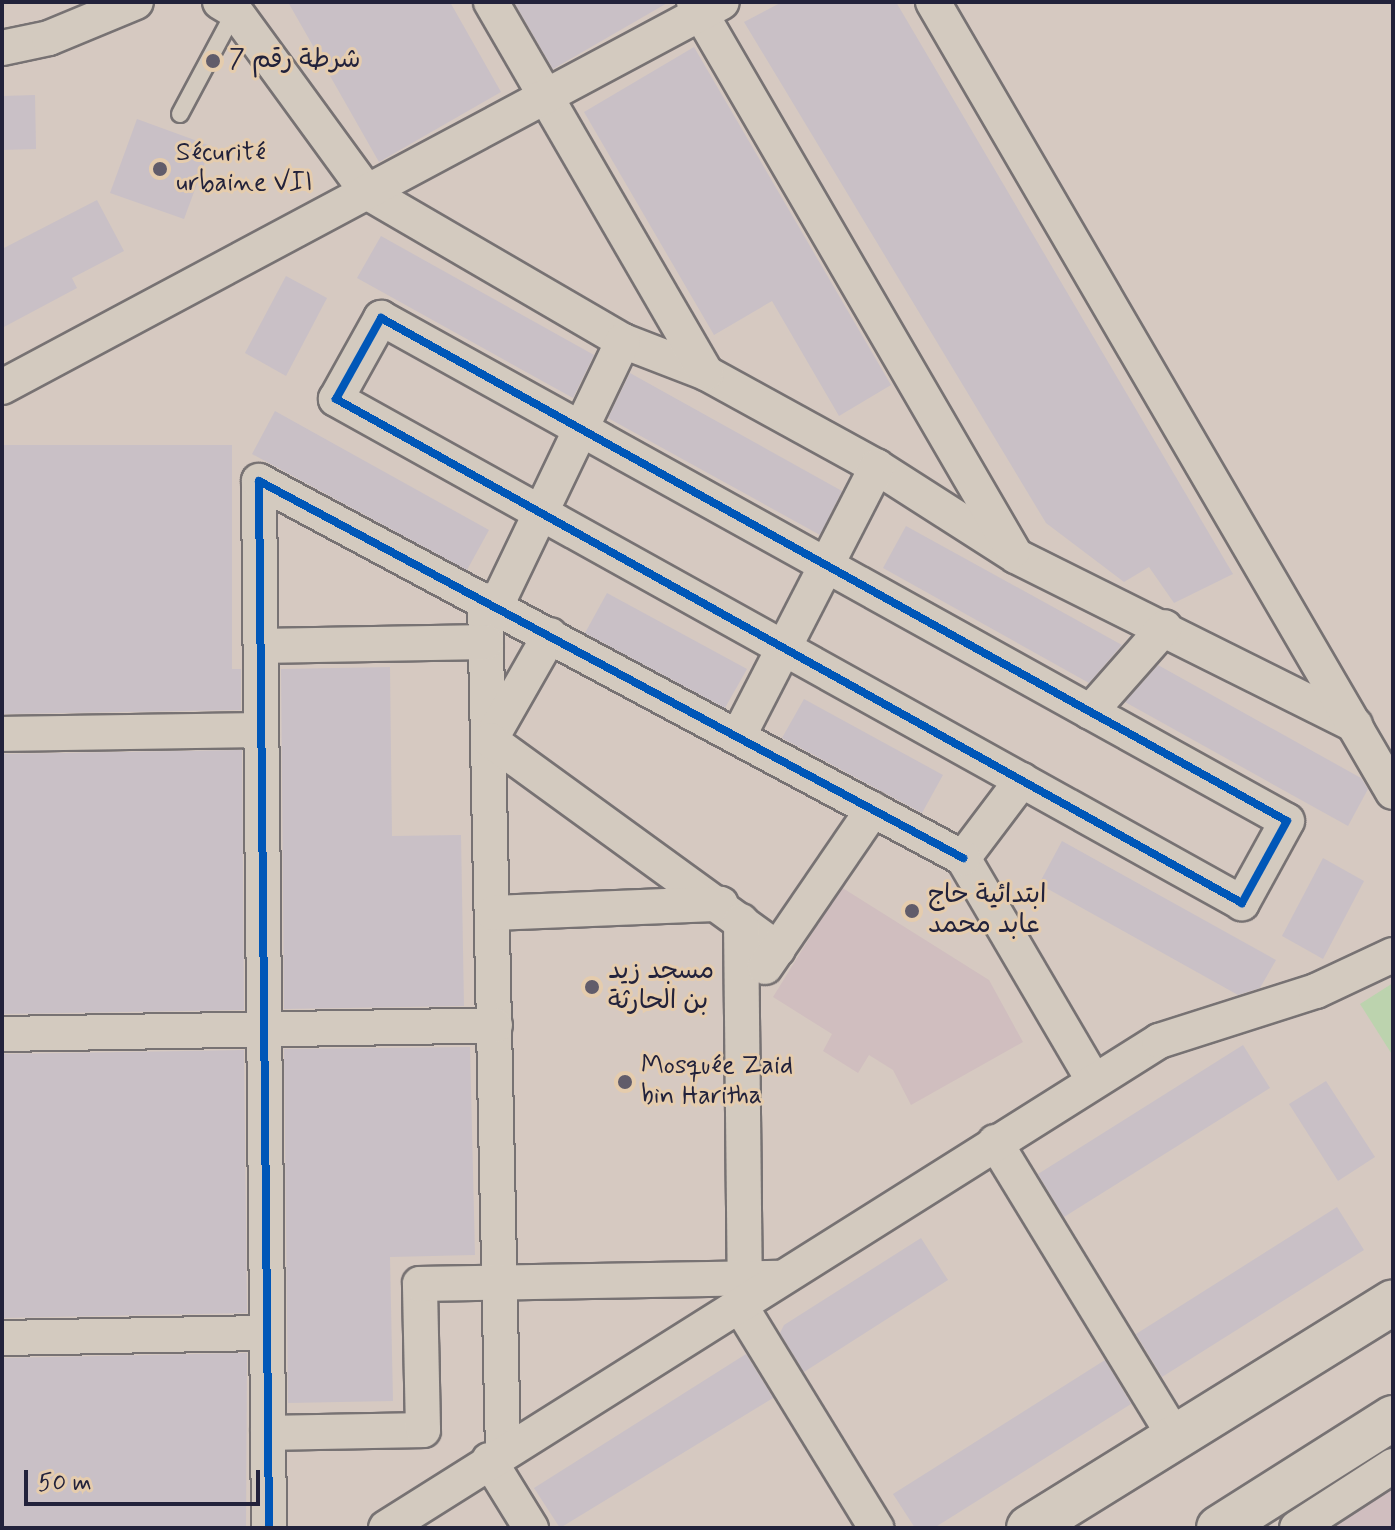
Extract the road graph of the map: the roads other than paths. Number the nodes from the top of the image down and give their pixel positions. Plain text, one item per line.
1 (136, 2) edge
2 (491, 2) edge
3 (933, 2) edge
4 (705, 6) edge
5 (227, 7) edge
6 (2, 48) edge
7 (546, 96) junction
8 (180, 114) dead end
9 (367, 192) junction
10 (623, 341) junction
11 (706, 373) junction
12 (2, 387) edge
13 (581, 429) junction
14 (877, 467) junction
15 (541, 513) junction
16 (1016, 556) junction
17 (824, 564) junction
18 (490, 603) junction
19 (1165, 627) junction
20 (550, 635) junction
21 (486, 642) junction
22 (261, 646) junction
23 (781, 646) junction
24 (1090, 712) junction
25 (1355, 725) junction
26 (261, 730) junction
27 (2, 734) edge
28 (738, 737) junction
29 (490, 740) junction
30 (1022, 780) junction
31 (1393, 792) edge
32 (873, 809) junction
33 (963, 858) junction
34 (731, 912) junction
35 (493, 913) junction
36 (778, 949) junction
37 (1393, 955) edge
38 (740, 1003) junction
39 (495, 1025) junction
40 (264, 1029) junction
41 (2, 1034) edge
42 (1093, 1080) junction
43 (995, 1142) junction
44 (500, 1283) junction
45 (742, 1291) junction
46 (1393, 1302) edge
47 (267, 1333) junction
48 (2, 1338) edge
49 (1393, 1418) edge
50 (268, 1433) junction
51 (1175, 1437) junction
52 (496, 1455) junction
53 (1393, 1466) edge
54 (269, 1528) edge
55 (386, 1528) edge
56 (531, 1528) edge
57 (876, 1528) edge
58 (1029, 1528) edge
59 (1219, 1528) edge
60 (1297, 1528) edge

1 - 6 street
2 - 7 street
3 - 25 street
4 - 7 street
4 - 16 street
5 - 8 lane
5 - 9 street
7 - 9 street
7 - 11 street
9 - 10 street
9 - 12 street
10 - 11 street
10 - 13 street
11 - 14 street
13 - 15 street
13 - 15 street
13 - 17 street
14 - 16 street
14 - 17 street
15 - 18 street
15 - 23 street
16 - 19 street
17 - 23 street
17 - 24 street
18 - 20 street
18 - 21 street
18 - 22 street
19 - 24 street
19 - 25 street
20 - 28 street
20 - 29 street
21 - 22 street
21 - 29 street
22 - 26 street
23 - 28 street
23 - 30 street
24 - 30 street
25 - 31 street
26 - 27 street
26 - 40 street
28 - 32 street
29 - 34 street
29 - 35 street
30 - 33 street
32 - 33 street
32 - 36 street
33 - 42 street
34 - 35 street
34 - 36 street
34 - 38 street
35 - 39 street
36 - 38 street
37 - 42 street
38 - 45 street
39 - 40 street
39 - 44 street
40 - 41 street
40 - 47 street
42 - 43 street
43 - 45 street
43 - 51 street
44 - 45 street
44 - 50 street
44 - 52 street
45 - 52 street
45 - 57 street
46 - 51 main road
47 - 48 street
47 - 50 street
49 - 59 main road
50 - 54 street
51 - 58 main road
52 - 55 street
52 - 56 street
53 - 60 street

